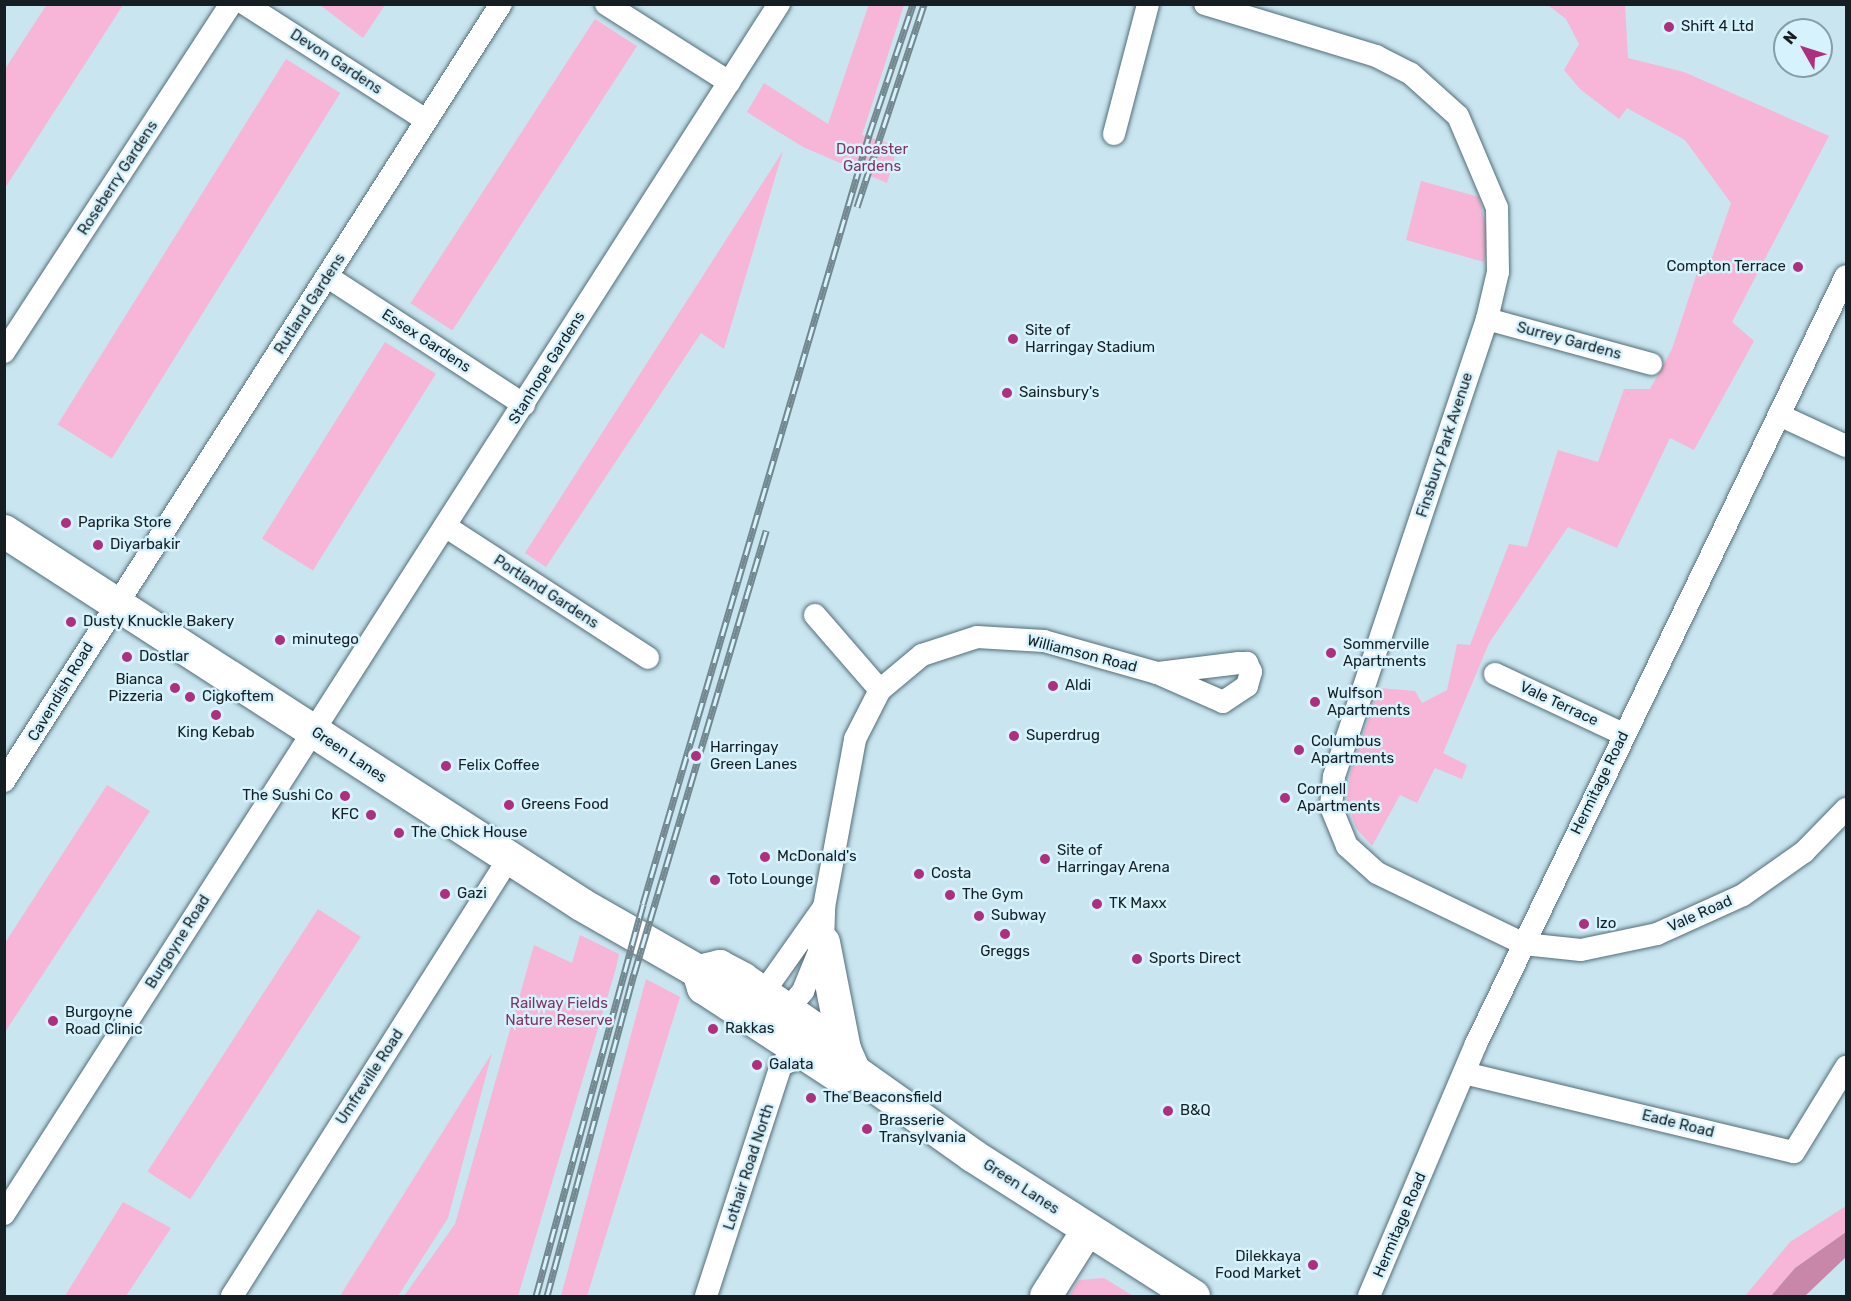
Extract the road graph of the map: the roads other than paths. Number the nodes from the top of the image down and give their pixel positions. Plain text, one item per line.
1 (231, 4) edge
2 (245, 4) edge
3 (501, 4) edge
4 (606, 4) edge
5 (779, 4) edge
6 (1148, 4) edge
7 (1205, 4) edge
8 (729, 82) junction
9 (426, 120) junction
10 (1114, 134) dead end
11 (1846, 276) edge
12 (328, 277) junction
13 (1487, 319) junction
14 (4, 352) edge
15 (1651, 364) dead end
16 (524, 405) junction
17 (1779, 415) junction
18 (1846, 446) edge
19 (445, 526) junction
20 (4, 531) edge
21 (118, 603) junction
22 (815, 615) dead end
23 (648, 658) dead end
24 (1157, 673) dead end
25 (1495, 674) dead end
26 (880, 690) junction
27 (314, 731) junction
28 (1623, 734) junction
29 (4, 782) edge
30 (1846, 809) edge
31 (509, 858) junction
32 (824, 907) junction
33 (823, 942) junction
34 (1524, 944) junction
35 (768, 1011) junction
36 (807, 1054) junction
37 (849, 1060) junction
38 (1846, 1067) edge
39 (1464, 1073) junction
40 (4, 1214) edge
41 (1087, 1231) junction
42 (232, 1296) edge
43 (706, 1296) edge
44 (1046, 1296) edge
45 (1193, 1296) edge
46 (1370, 1296) edge

1 - 14 street, Roseberry Gardens
2 - 9 street, Devon Gardens
3 - 9 street, Rutland Gardens
4 - 8 street
5 - 8 street, Stanhope Gardens
6 - 10 street
7 - 13 street, Finsbury Park Avenue
8 - 16 street, Stanhope Gardens
9 - 12 street, Rutland Gardens
11 - 17 street, Hermitage Road
12 - 16 street, Essex Gardens
12 - 21 street, Rutland Gardens
13 - 15 street, Surrey Gardens
13 - 34 street, Finsbury Park Avenue
16 - 19 street, Stanhope Gardens
17 - 18 street
17 - 28 street, Hermitage Road
19 - 23 street, Portland Gardens
19 - 27 street, Stanhope Gardens
20 - 21 main road, Green Lanes
21 - 27 main road, Green Lanes
21 - 29 street, Cavendish Road
22 - 26 street
24 - 26 street, Williamson Road
25 - 28 street, Vale Terrace
26 - 32 street, Williamson Road
27 - 31 main road, Green Lanes
27 - 40 street, Burgoyne Road
28 - 34 street, Hermitage Road
30 - 34 street, Vale Road
31 - 35 main road, Green Lanes
31 - 42 street, Umfreville Road
32 - 33 street, Williamson Road
32 - 35 street, Williamson Road
33 - 35 street, Williamson Road
33 - 37 main road
34 - 39 street, Hermitage Road
35 - 36 main road, Green Lanes
35 - 37 main road, Green Lanes
36 - 37 main road, Green Lanes
36 - 43 street, Lothair Road North
37 - 41 main road, Green Lanes
38 - 39 street, Eade Road
39 - 46 street, Hermitage Road
41 - 44 main road
41 - 45 main road, Green Lanes

